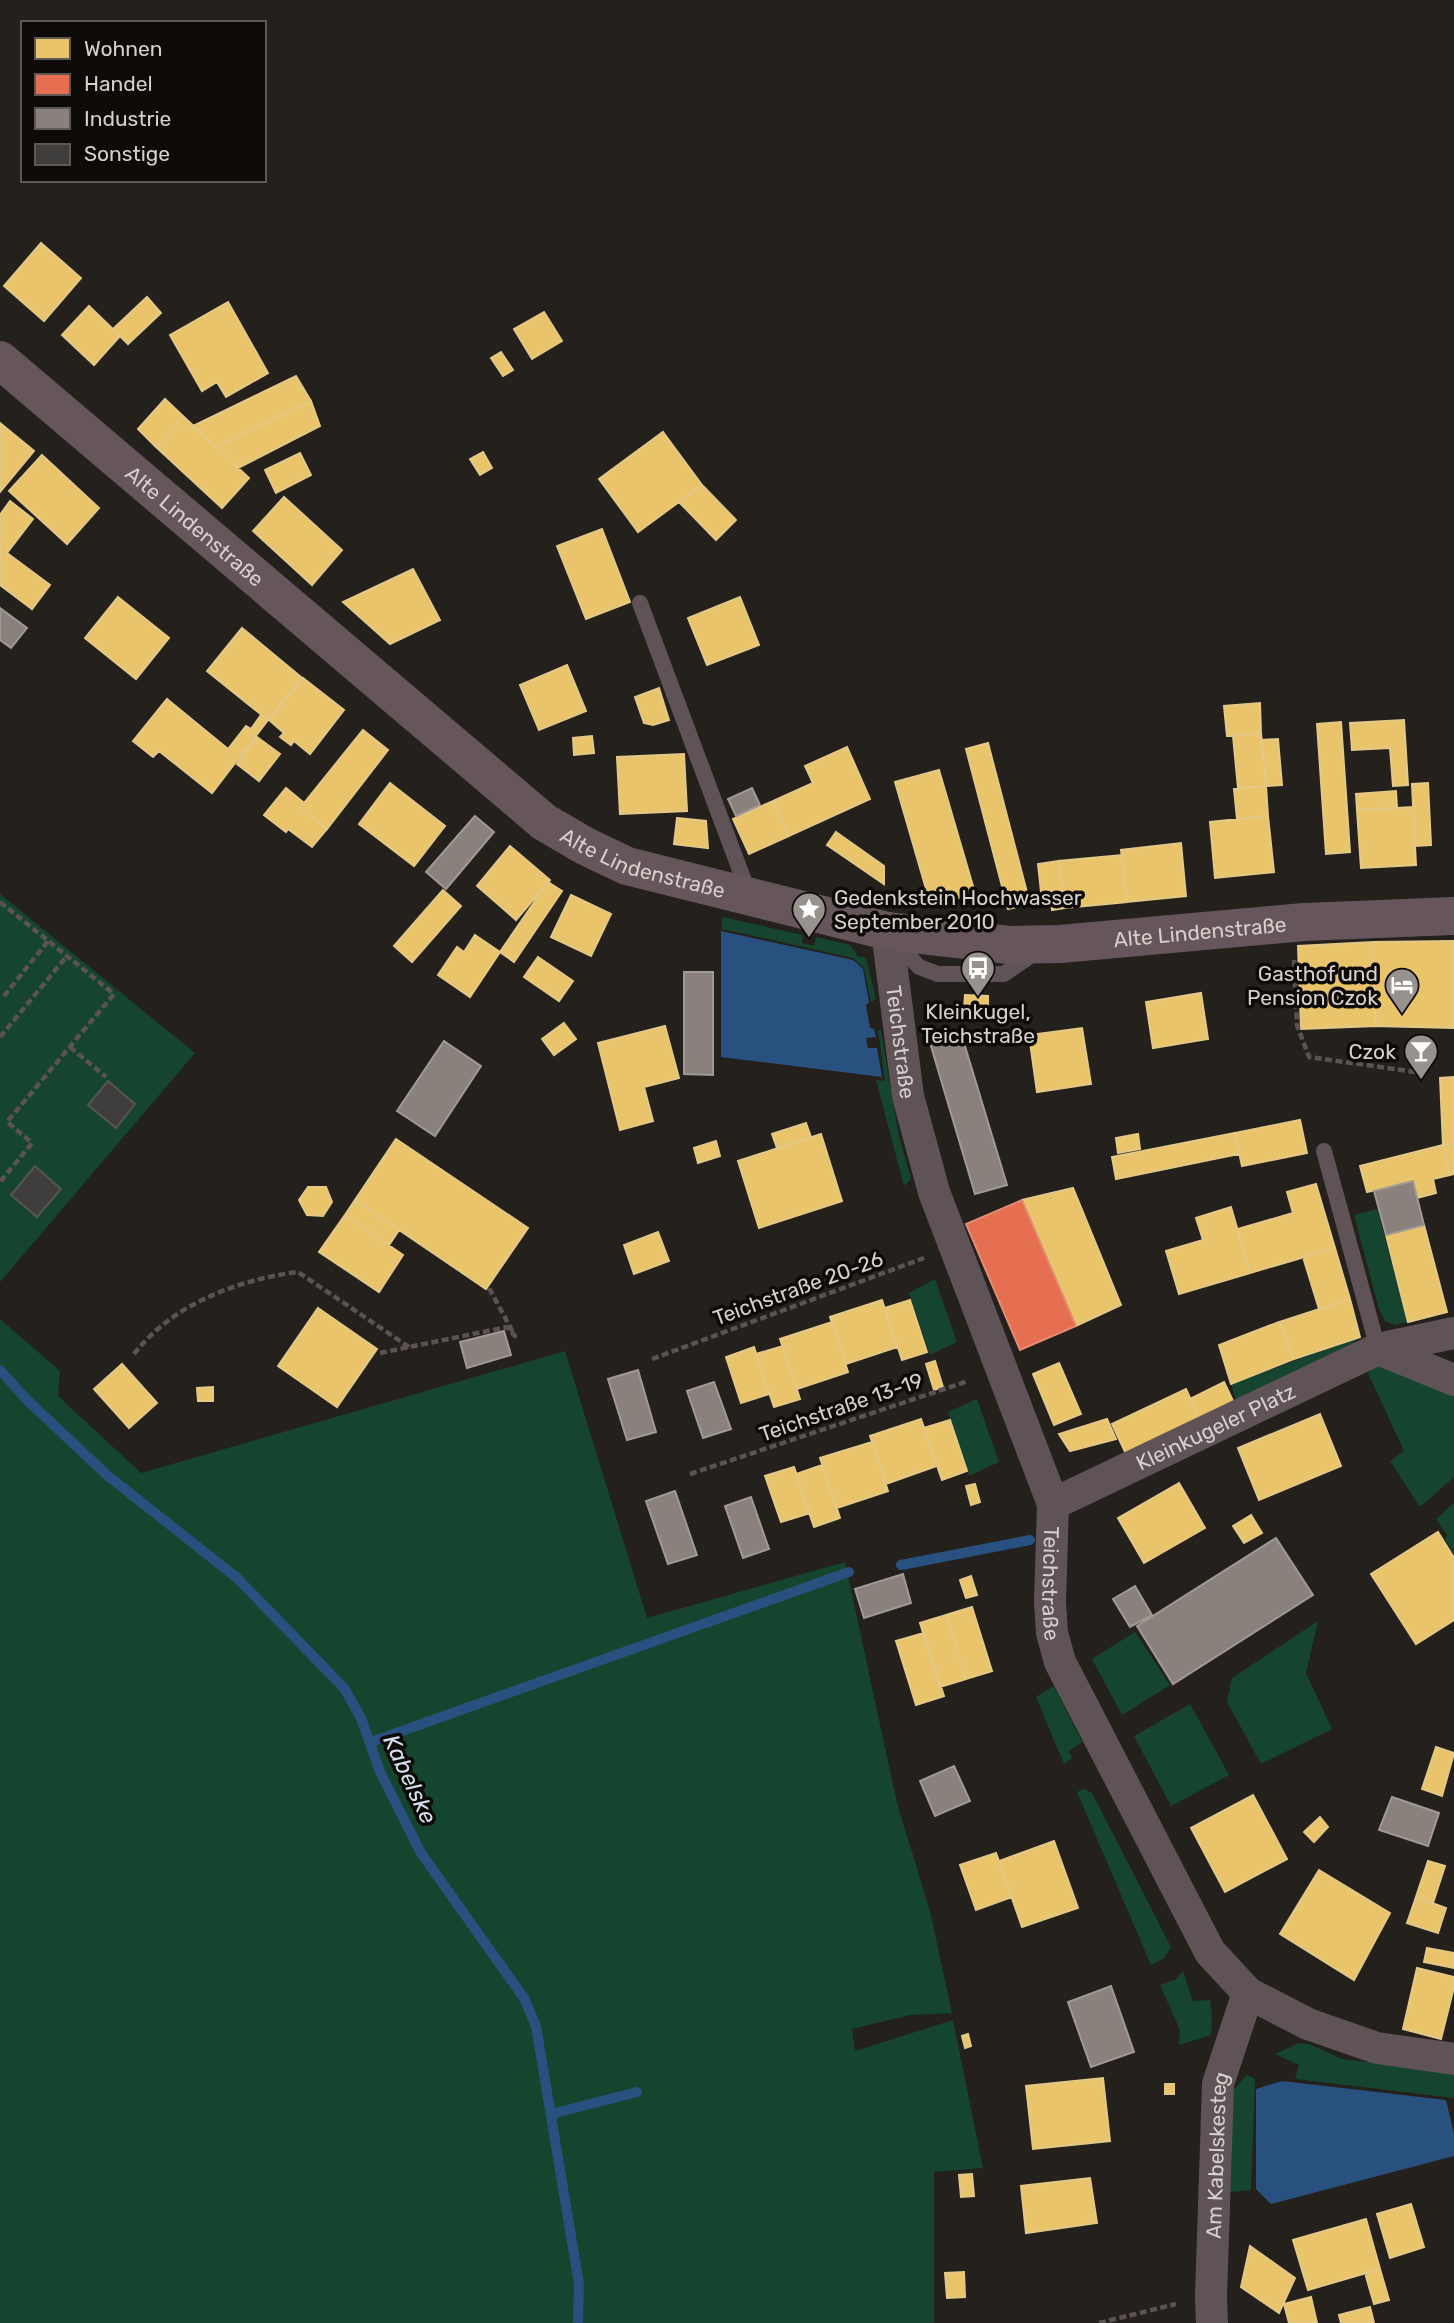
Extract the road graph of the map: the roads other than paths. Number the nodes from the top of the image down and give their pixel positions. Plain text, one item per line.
1 (0, 360) edge
2 (640, 603) dead end
3 (750, 896) junction
4 (1454, 916) edge
5 (887, 931) junction
6 (1324, 1151) dead end
7 (1454, 1333) edge
8 (1378, 1349) junction
9 (1454, 1380) edge
10 (1053, 1504) junction
11 (1248, 1993) junction
12 (1454, 2059) edge
13 (1212, 2309) edge

1 - 3 street, Alte Lindenstraße
2 - 3 lane
3 - 5 street, Alte Lindenstraße
4 - 5 street, Alte Lindenstraße
5 - 10 street, Teichstraße
6 - 8 lane
7 - 8 street, Kleinkugeler Platz
8 - 9 street
8 - 10 street, Kleinkugeler Platz
10 - 11 street, Teichstraße
11 - 12 street, Teichstraße
11 - 13 street, Am Kabelskesteg

